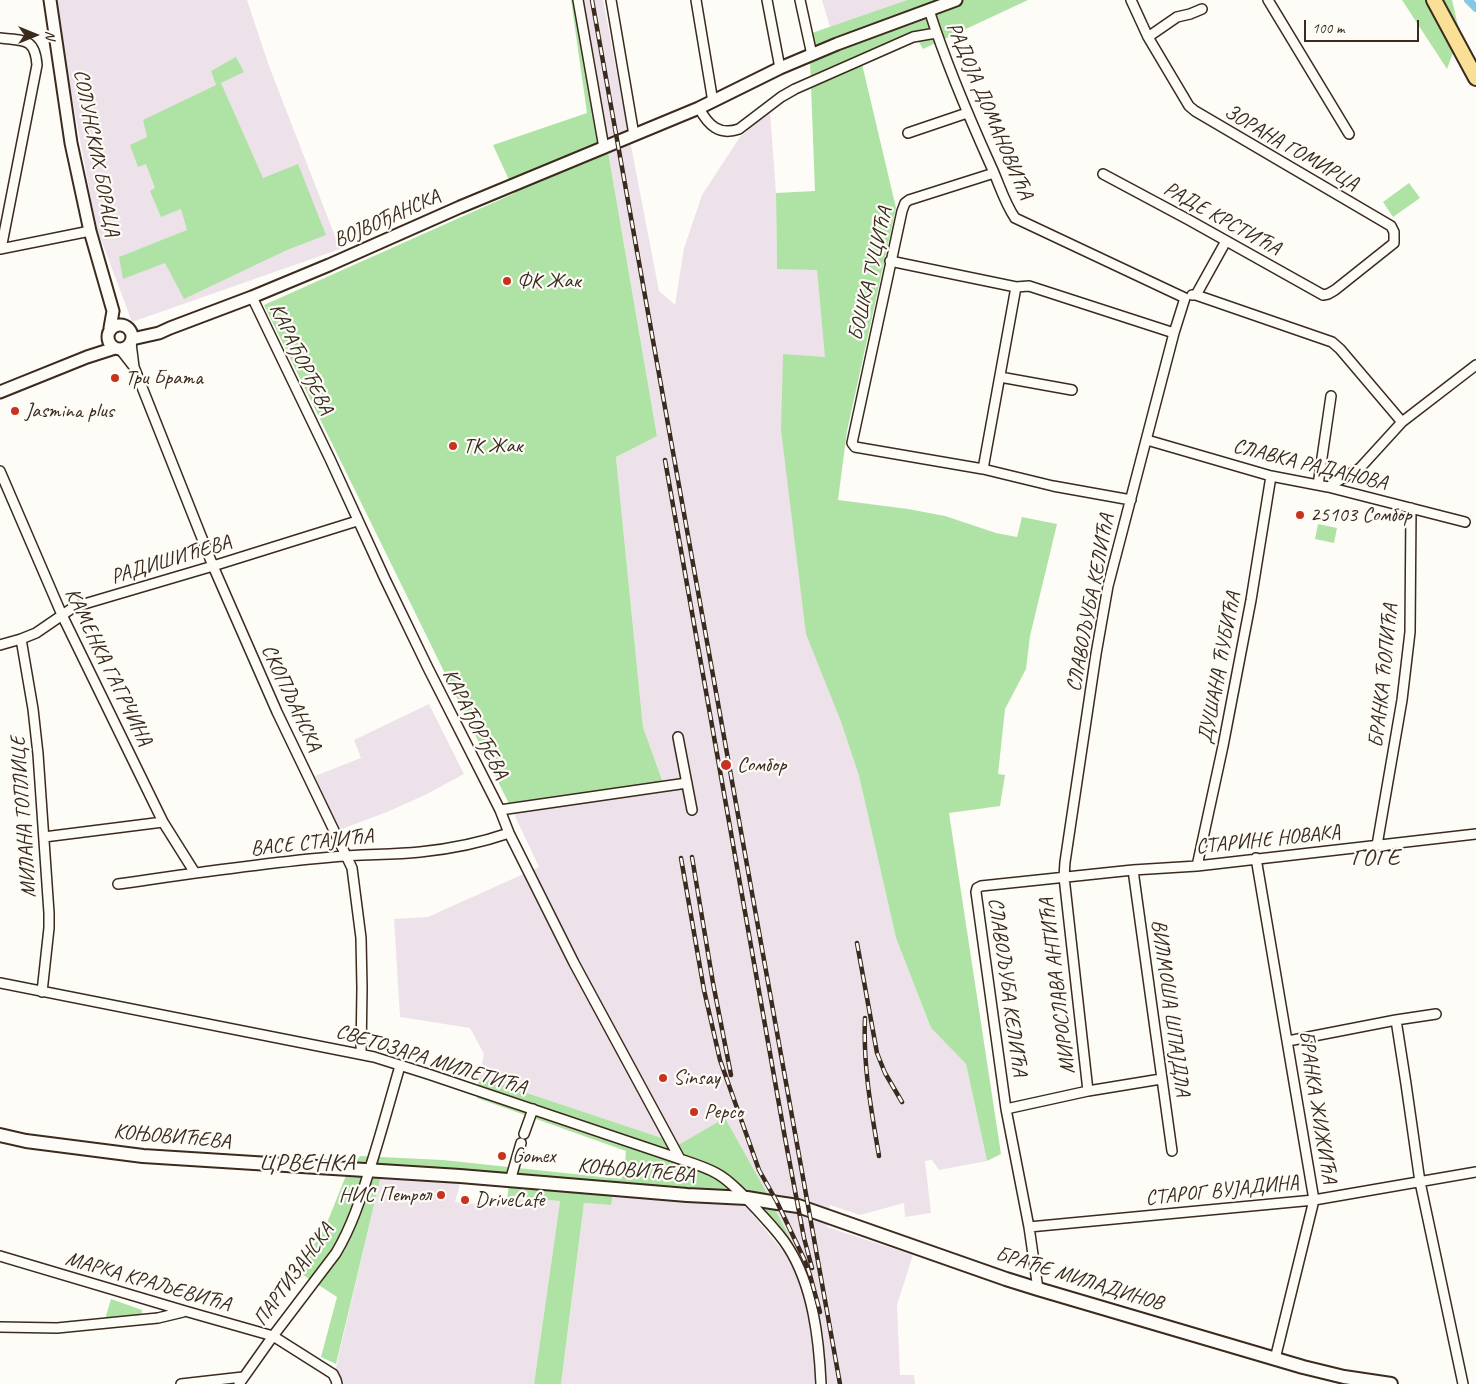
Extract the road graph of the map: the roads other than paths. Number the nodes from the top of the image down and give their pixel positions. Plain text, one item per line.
1 (50, 0) edge
2 (578, 0) edge
3 (612, 0) edge
4 (696, 0) edge
5 (767, 0) edge
6 (800, 0) edge
7 (956, 0) edge
8 (1131, 0) edge
9 (1268, 0) edge
10 (1434, 0) edge
11 (1202, 9) dead end
12 (928, 10) junction
13 (936, 33) junction
14 (1148, 37) junction
15 (0, 38) edge
16 (812, 55) junction
17 (780, 68) junction
18 (1476, 78) edge
19 (713, 102) junction
20 (699, 108) junction
21 (967, 113) junction
22 (908, 133) dead end
23 (1349, 134) dead end
24 (634, 135) junction
25 (604, 148) junction
26 (994, 173) junction
27 (1103, 174) dead end
28 (90, 231) junction
29 (1226, 241) junction
30 (0, 249) edge
31 (890, 262) junction
32 (1016, 287) junction
33 (1196, 295) junction
34 (1324, 295) joint
35 (252, 297) junction
36 (1185, 298) junction
37 (113, 311) junction
38 (109, 332) junction
39 (1174, 333) junction
40 (126, 339) junction
41 (87, 357) junction
42 (1476, 365) edge
43 (1000, 377) junction
44 (1072, 390) dead end
45 (0, 392) edge
46 (1331, 396) dead end
47 (1402, 422) junction
48 (1147, 440) junction
49 (983, 469) junction
50 (0, 471) edge
51 (1271, 476) junction
52 (1318, 485) junction
53 (1328, 487) junction
54 (1130, 500) junction
55 (1411, 508) junction
56 (357, 521) junction
57 (1464, 522) dead end
58 (213, 566) junction
59 (62, 615) junction
60 (21, 639) junction
61 (0, 645) edge
62 (678, 737) dead end
63 (687, 783) junction
64 (500, 810) junction
65 (692, 810) dead end
66 (163, 822) junction
67 (509, 833) junction
68 (1476, 834) edge
69 (44, 837) junction
70 (1377, 845) junction
71 (346, 856) junction
72 (1256, 858) junction
73 (1197, 866) junction
74 (1134, 870) junction
75 (195, 873) junction
76 (1064, 877) junction
77 (118, 884) dead end
78 (0, 983) edge
79 (42, 992) junction
80 (1436, 1014) dead end
81 (1396, 1020) junction
82 (1288, 1041) junction
83 (361, 1054) junction
84 (400, 1066) junction
85 (1161, 1079) junction
86 (1088, 1091) junction
87 (533, 1109) junction
88 (1006, 1109) junction
89 (0, 1135) edge
90 (1172, 1151) dead end
91 (680, 1159) junction
92 (369, 1171) junction
93 (1476, 1172) edge
94 (510, 1181) junction
95 (1420, 1182) junction
96 (747, 1198) junction
97 (760, 1200) joint
98 (1314, 1200) junction
99 (1029, 1228) junction
100 (0, 1256) edge
101 (1038, 1289) junction
102 (184, 1312) junction
103 (0, 1327) edge
104 (272, 1336) junction
105 (1275, 1359) junction
106 (241, 1380) edge
107 (336, 1381) edge
108 (1369, 1383) edge
109 (182, 1384) edge
110 (821, 1384) edge
111 (1390, 1384) edge
112 (1463, 1384) edge

1 - 28 street, СОЛУНСКИХ БОРАЦА
2 - 25 street
3 - 24 street
4 - 19 street
5 - 17 street
6 - 16 street
7 - 12 street, ВОЈВОЂАНСКА
8 - 14 street, ЗОРАНА ГОМИРЦА
9 - 23 street
10 - 18 main road
11 - 14 street
12 - 13 street, РАДОЈА ДОМАНОВИЋА
12 - 16 street, ВОЈВОЂАНСКА
13 - 20 street
13 - 21 street, РАДОЈА ДОМАНОВИЋА
14 - 34 street, ЗОРАНА ГОМИРЦА
15 - 30 street
16 - 17 street, ВОЈВОЂАНСКА
17 - 19 street, ВОЈВОЂАНСКА
19 - 20 street, ВОЈВОЂАНСКА
20 - 24 street, ВОЈВОЂАНСКА
21 - 22 street
21 - 26 street, РАДОЈА ДОМАНОВИЋА
24 - 25 street, ВОЈВОЂАНСКА
25 - 35 street, ВОЈВОЂАНСКА
26 - 31 street, БОШКА ТУЦИЋА
26 - 36 street, РАДОЈА ДОМАНОВИЋА
27 - 29 street, РАДЕ КРСТИЋА
28 - 30 street
28 - 37 street, СОЛУНСКИХ БОРАЦА
29 - 33 street
29 - 34 street, РАДЕ КРСТИЋА
31 - 32 street
31 - 49 street, БОШКА ТУЦИЋА
32 - 39 street
32 - 43 street
33 - 36 street
33 - 47 street
35 - 40 street, ВОЈВОЂАНСКА
35 - 56 street, КАРАЂОРЂЕВА
36 - 39 street
37 - 38 street, СОЛУНСКИХ БОРАЦА
37 - 40 street, СОЛУНСКИХ БОРАЦА
38 - 40 street
38 - 40 street
38 - 41 street, ВОЈВОЂАНСКА
39 - 48 street
40 - 41 street, ВОЈВОЂАНСКА
40 - 58 street, СКОПЉАНСКА
41 - 45 street, ВОЈВОЂАНСКА
42 - 47 street
43 - 44 street
43 - 49 street
46 - 52 street
47 - 53 street
48 - 51 street, СЛАВКА РАДАНОВА
48 - 54 street
49 - 54 street
50 - 59 street, КАМЕНКА ГАГРЧИНА
51 - 52 street, СЛАВКА РАДАНОВА
51 - 73 street, ДУШАНА ЋУБИЋА
52 - 53 street, СЛАВКА РАДАНОВА
53 - 55 street, СЛАВКА РАДАНОВА
54 - 76 street, СЛАВОЉУБА КЕЛИЋА
55 - 57 street, СЛАВКА РАДАНОВА
55 - 70 street, БРАНКА ЋОПИЋА
56 - 58 street, РАДИШИЋЕВА
56 - 64 street, КАРАЂОРЂЕВА
58 - 59 street, РАДИШИЋЕВА
58 - 71 street, СКОПЉАНСКА
59 - 60 street, РАДИШИЋЕВА
59 - 66 street, КАМЕНКА ГАГРЧИНА
60 - 61 street, РАДИШИЋЕВА
60 - 69 street, МИЛАНА ТОПЛИЦЕ
62 - 63 street
63 - 64 street
63 - 65 street
64 - 67 street, КАРАЂОРЂЕВА
66 - 69 street
66 - 75 street, КАМЕНКА ГАГРЧИНА
67 - 71 street, ВАСЕ СТАЈИЋА
67 - 91 street, КАРАЂОРЂЕВА
68 - 70 street, СТАРИНЕ НОВАКА
69 - 79 street, МИЛАНА ТОПЛИЦЕ
70 - 72 street, СТАРИНЕ НОВАКА
71 - 75 street, ВАСЕ СТАЈИЋА
71 - 83 street, СКОПЉАНСКА
72 - 73 street, СТАРИНЕ НОВАКА
72 - 82 street, БРАНКА ЖИЖИЋА
73 - 74 street, СТАРИНЕ НОВАКА
74 - 76 street, СТАРИНЕ НОВАКА
74 - 85 street, ВИЛМОША ШПАЈДЛА
75 - 77 street, ВАСЕ СТАЈИЋА
76 - 86 street, МИРОСЛАВА АНТИЋА
76 - 88 street, СЛАВОЉУБА КЕЛИЋА
78 - 79 street, СВЕТОЗАРА МИЛЕТИЋА
79 - 83 street, СВЕТОЗАРА МИЛЕТИЋА
80 - 81 street
81 - 82 street
81 - 95 street
82 - 98 street, БРАНКА ЖИЖИЋА
83 - 84 street, СВЕТОЗАРА МИЛЕТИЋА
84 - 87 street, СВЕТОЗАРА МИЛЕТИЋА
84 - 92 street, ПАРТИЗАНСКА
85 - 86 street
85 - 90 street, ВИЛМОША ШПАЈДЛА
86 - 88 street
87 - 91 street, СВЕТОЗАРА МИЛЕТИЋА
87 - 94 street
88 - 99 street, СЛАВОЉУБА КЕЛИЋА
89 - 92 main road, КОЊОВИЋЕВА
91 - 96 street, СВЕТОЗАРА МИЛЕТИЋА
92 - 94 main road, КОЊОВИЋЕВА
92 - 104 street, ПАРТИЗАНСКА
93 - 95 street, СТАРОГ ВУЈАДИНА
94 - 96 main road, КОЊОВИЋЕВА
95 - 98 street, СТАРОГ ВУЈАДИНА
95 - 112 street
96 - 97 main road, КОЊОВИЋЕВА
96 - 110 street, СВЕТОЗАРА МИЛЕТИЋА
97 - 101 main road, БРАЋЕ МИЛАДИНОВ
98 - 99 street, СТАРОГ ВУЈАДИНА
98 - 105 street, БРАНКА ЖИЖИЋА
99 - 101 street, СЛАВОЉУБА КЕЛИЋА
100 - 102 street, МАРКА КРАЉЕВИЋА
101 - 105 main road, БРАЋЕ МИЛАДИНОВ
102 - 103 street
102 - 104 street, МАРКА КРАЉЕВИЋА
104 - 106 street, ПАРТИЗАНСКА
104 - 107 street, МАРКА КРАЉЕВИЋА
105 - 108 main road, БРАЋЕ МИЛАДИНОВ
106 - 109 street
108 - 111 main road, БРАЋЕ МИЛАДИНОВ

